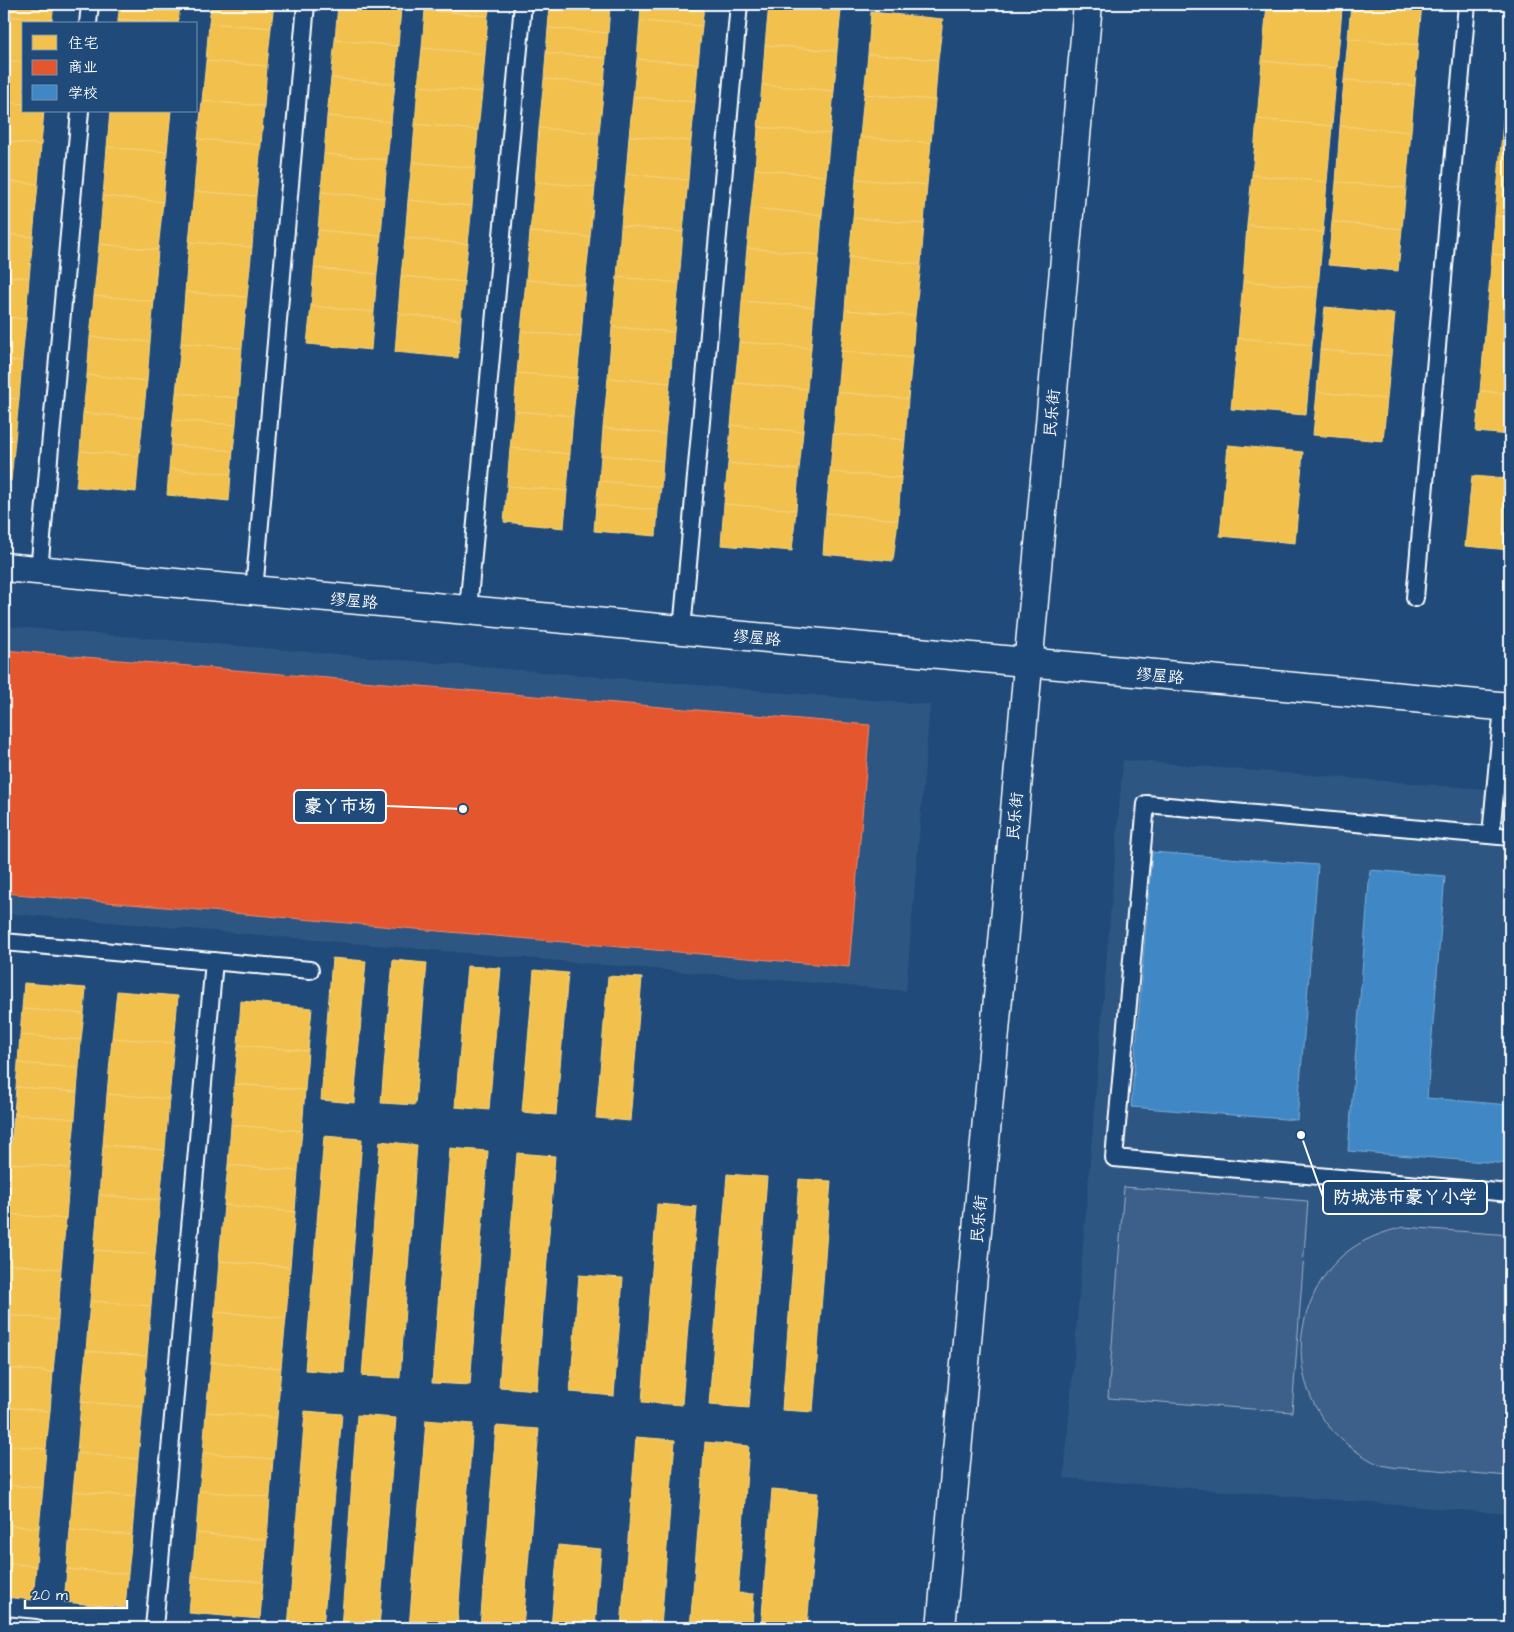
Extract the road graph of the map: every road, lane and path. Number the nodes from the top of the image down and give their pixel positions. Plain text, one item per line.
1 (90, 4) edge
2 (306, 4) edge
3 (523, 4) edge
4 (739, 4) edge
5 (1088, 4) edge
6 (1467, 4) edge
7 (88, 22) edge
8 (80, 112) edge
9 (4, 567) edge
10 (39, 571) junction
11 (254, 591) junction
12 (1415, 598) dead end
13 (468, 610) junction
14 (682, 630) junction
15 (1028, 663) junction
16 (1506, 707) edge
17 (1491, 835) junction
18 (1510, 837) edge
19 (4, 942) edge
20 (214, 961) junction
21 (310, 970) dead end
22 (1510, 1194) edge
23 (4, 1625) edge
24 (36, 1628) edge
25 (154, 1628) edge
26 (941, 1628) edge

1 - 7 lane
2 - 11 lane
3 - 13 lane
4 - 14 lane
5 - 15 street, 民乐街
6 - 12 lane
8 - 10 lane
9 - 10 street, 缪屋路
10 - 11 street, 缪屋路
11 - 13 street, 缪屋路
13 - 14 street, 缪屋路
14 - 15 street, 缪屋路
15 - 16 street, 缪屋路
15 - 26 street, 民乐街
16 - 17 lane
17 - 18 lane
17 - 22 lane
19 - 20 lane
20 - 21 lane
20 - 25 lane
23 - 24 lane

